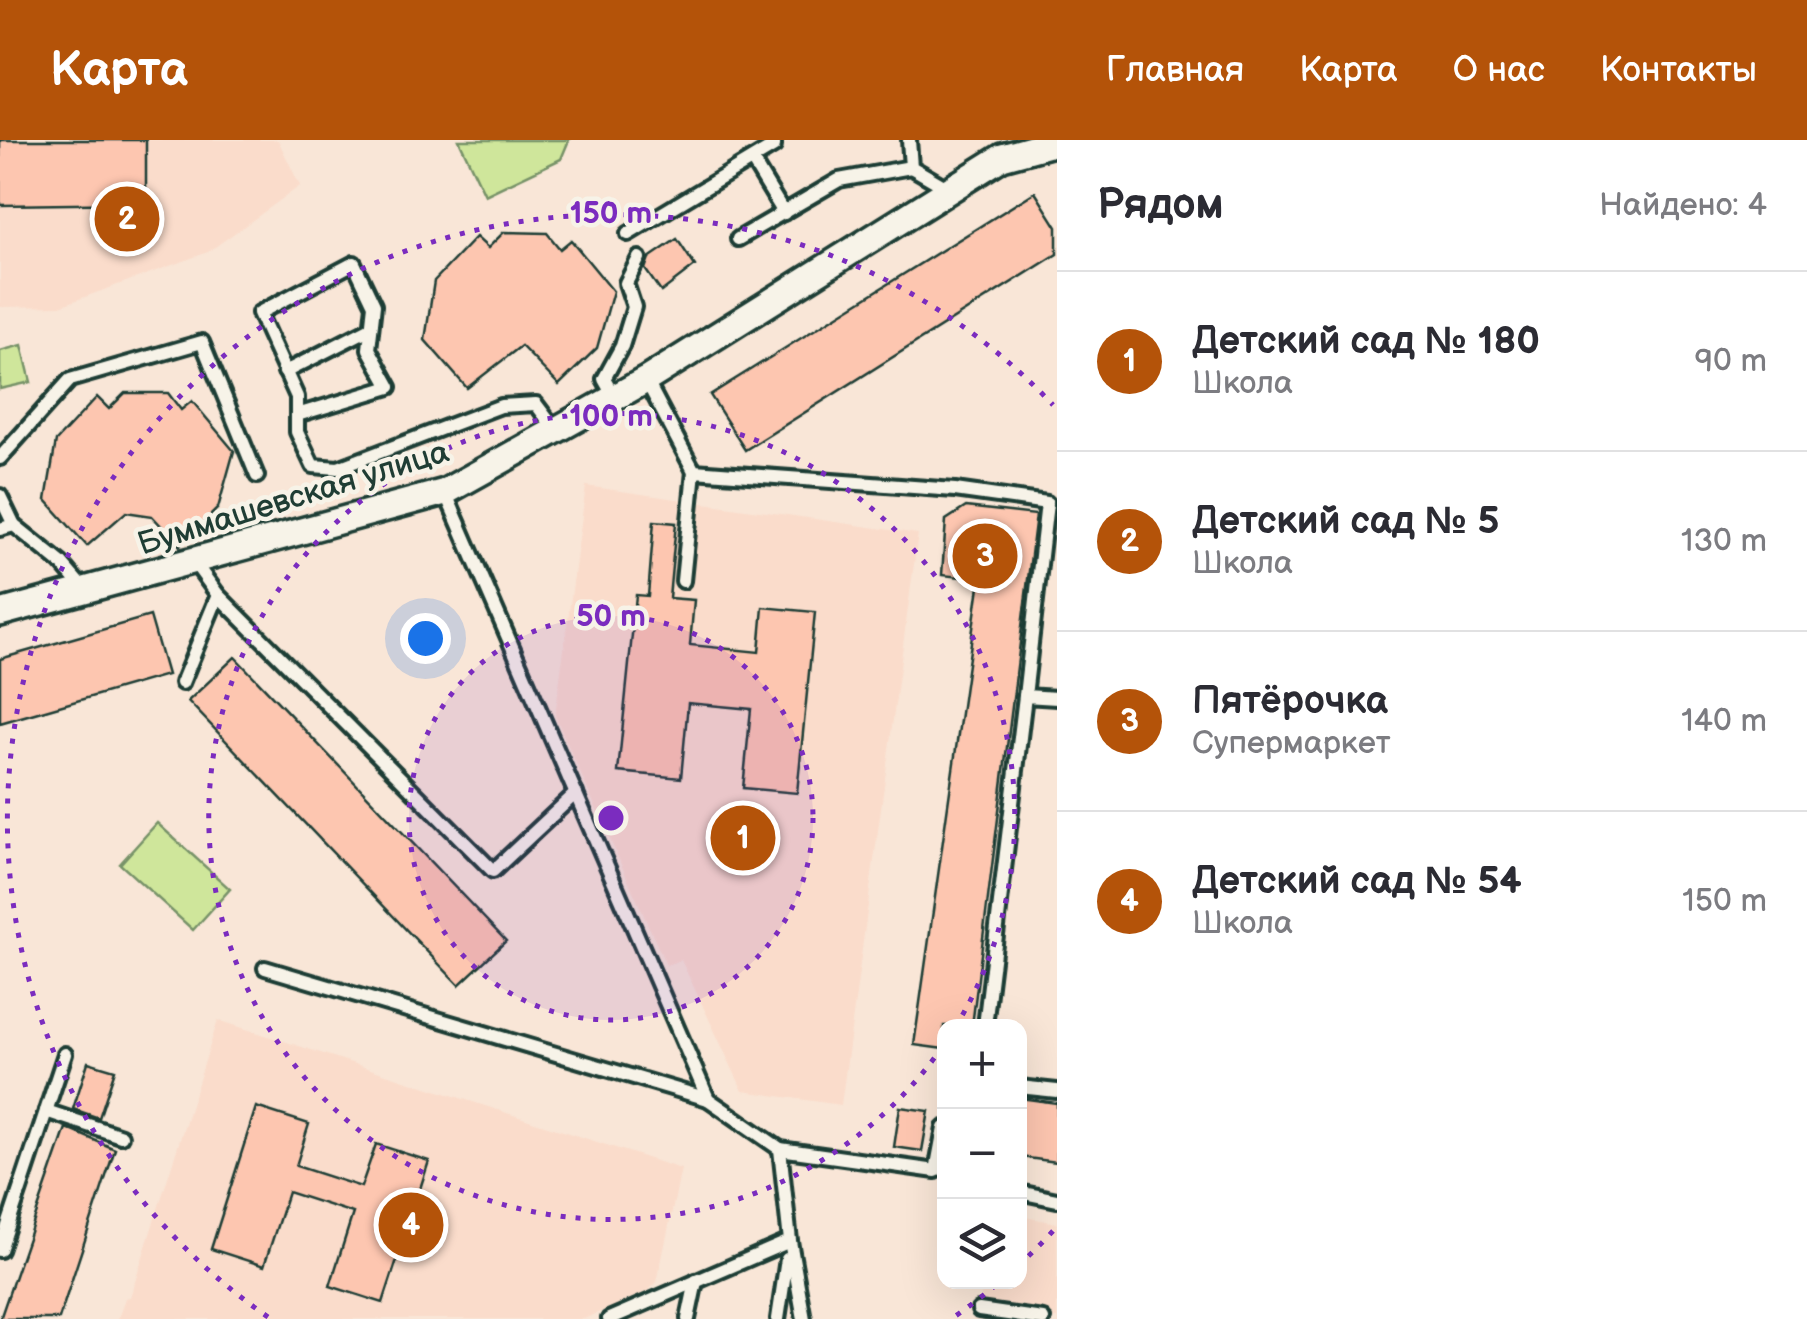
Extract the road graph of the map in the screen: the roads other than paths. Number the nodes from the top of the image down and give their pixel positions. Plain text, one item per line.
1 (774, 140) edge
2 (909, 140) edge
3 (1057, 142) edge
4 (752, 160) junction
5 (910, 167) junction
6 (948, 188) junction
7 (784, 214) junction
8 (628, 234) dead end
9 (738, 240) dead end
10 (639, 258) dead end
11 (371, 328) junction
12 (284, 372) junction
13 (646, 380) junction
14 (614, 398) junction
15 (297, 416) junction
16 (557, 432) junction
17 (0, 458) edge
18 (694, 471) junction
19 (257, 476) dead end
20 (445, 492) junction
21 (0, 496) edge
22 (7, 527) edge
23 (194, 562) junction
24 (683, 581) dead end
25 (85, 590) junction
26 (218, 596) junction
27 (0, 613) edge
28 (182, 684) dead end
29 (1025, 696) junction
30 (1057, 698) edge
31 (576, 792) junction
32 (265, 968) dead end
33 (986, 1019) edge
34 (65, 1054) dead end
35 (1027, 1088) edge
36 (1057, 1092) edge
37 (708, 1099) junction
38 (46, 1111) junction
39 (121, 1136) dead end
40 (780, 1150) junction
41 (937, 1172) edge
42 (1027, 1194) edge
43 (1057, 1200) edge
44 (790, 1242) junction
45 (0, 1250) edge
46 (696, 1282) junction
47 (979, 1310) dead end
48 (609, 1319) edge
49 (688, 1319) edge
50 (778, 1319) edge
51 (804, 1319) edge
52 (1043, 1319) edge

1 - 4 lane
2 - 5 lane
3 - 6 street, Буммашевская улица
4 - 7 lane
4 - 8 lane
5 - 6 lane
5 - 7 lane
6 - 13 street, Буммашевская улица
7 - 9 lane
10 - 14 lane
11 - 12 lane
11 - 12 lane
11 - 15 lane
12 - 15 lane
13 - 14 street, Буммашевская улица
13 - 18 lane
14 - 16 street, Буммашевская улица
15 - 16 lane
16 - 20 street, Буммашевская улица
17 - 19 lane
18 - 24 lane
18 - 29 lane
20 - 23 street, Буммашевская улица
20 - 31 lane
21 - 22 lane
22 - 25 lane
23 - 25 street, Буммашевская улица
23 - 26 lane
25 - 27 street, Буммашевская улица
26 - 28 lane
26 - 31 lane
29 - 30 lane
29 - 33 lane
31 - 37 lane
32 - 37 lane
34 - 38 lane
35 - 36 lane
37 - 40 lane
38 - 39 lane
38 - 45 lane
40 - 41 lane
40 - 44 lane
42 - 43 lane
44 - 46 lane
44 - 50 lane
44 - 51 lane
46 - 48 lane
46 - 49 lane
47 - 52 lane

